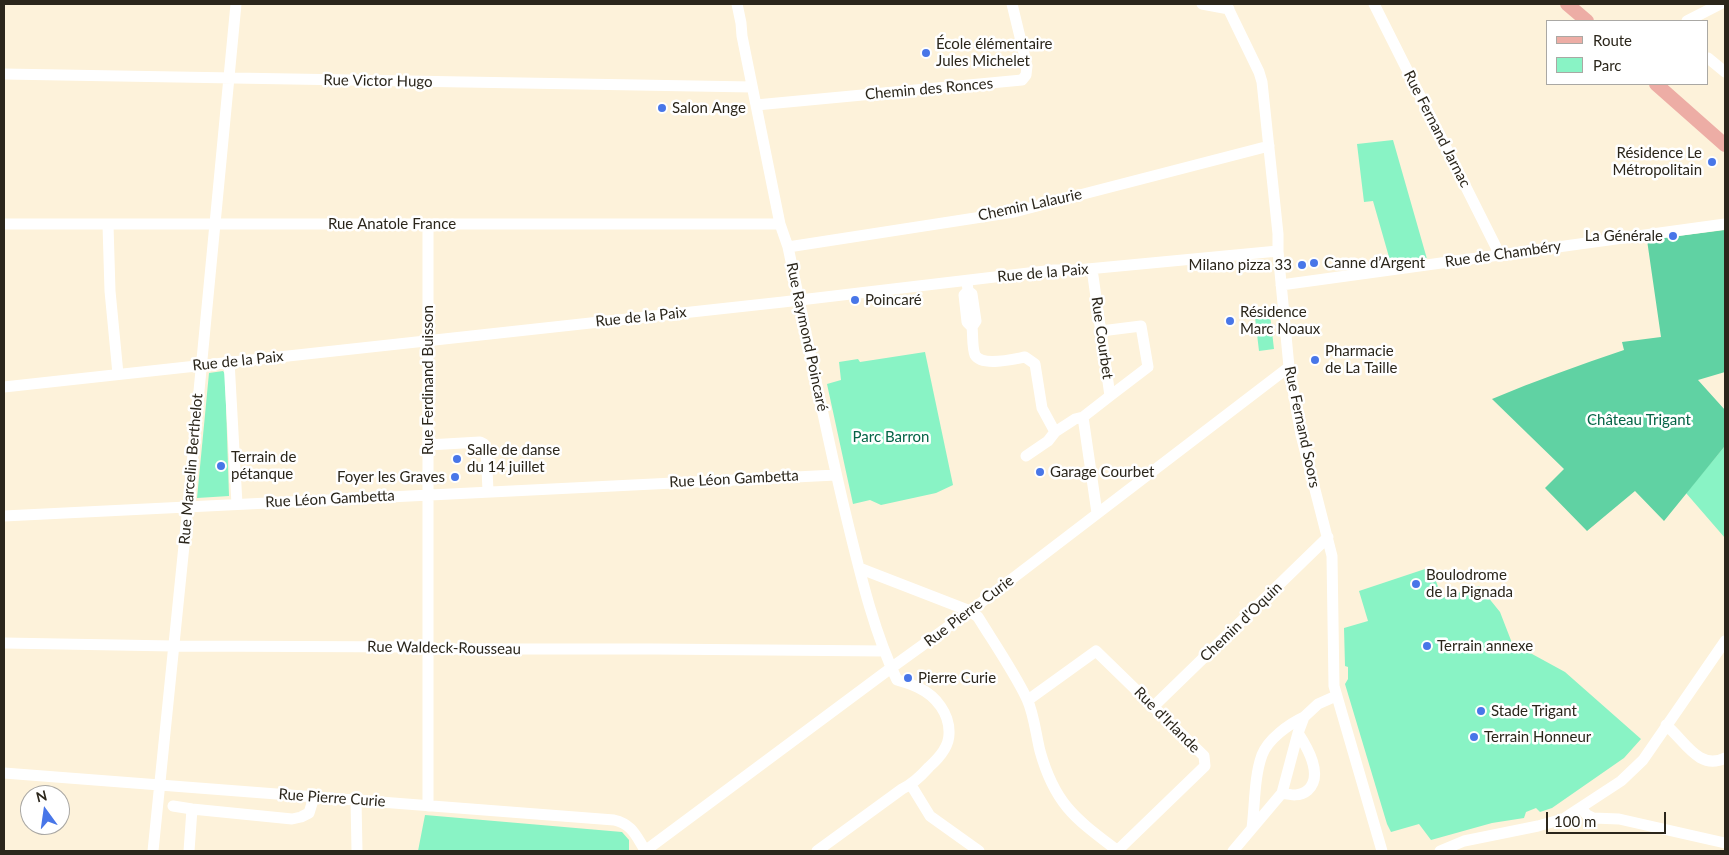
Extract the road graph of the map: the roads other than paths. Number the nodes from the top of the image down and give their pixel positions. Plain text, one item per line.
1 (236, 4) edge
2 (737, 4) edge
3 (1012, 4) edge
4 (1202, 4) edge
5 (1374, 4) edge
6 (1567, 4) edge
7 (1720, 4) edge
8 (1228, 6) edge
9 (1586, 20) edge
10 (1689, 20) edge
11 (1709, 59) edge
12 (1725, 72) edge
13 (4, 74) edge
14 (229, 78) junction
15 (1657, 85) edge
16 (752, 86) junction
17 (756, 105) junction
18 (1725, 145) edge
19 (1269, 146) junction
20 (4, 224) edge
21 (428, 224) junction
22 (780, 224) junction
23 (1725, 224) edge
24 (108, 225) junction
25 (215, 225) junction
26 (788, 247) junction
27 (1278, 251) junction
28 (1498, 254) junction
29 (1092, 269) junction
30 (1281, 285) junction
31 (967, 286) junction
32 (799, 300) junction
33 (1101, 331) junction
34 (428, 340) junction
35 (229, 361) junction
36 (201, 365) junction
37 (1289, 367) junction
38 (118, 374) junction
39 (4, 387) edge
40 (1110, 396) junction
41 (1083, 417) junction
42 (1054, 432) junction
43 (428, 445) junction
44 (1026, 456) dead end
45 (836, 474) junction
46 (488, 491) junction
47 (428, 495) junction
48 (237, 504) junction
49 (188, 506) junction
50 (1097, 513) junction
51 (4, 516) edge
52 (1328, 538) junction
53 (859, 568) junction
54 (970, 611) junction
55 (1725, 641) edge
56 (4, 643) edge
57 (173, 646) junction
58 (428, 647) junction
59 (884, 651) junction
60 (891, 668) junction
61 (1336, 696) junction
62 (1028, 700) junction
63 (1154, 706) junction
64 (1304, 717) junction
65 (1666, 725) junction
66 (1298, 733) junction
67 (1725, 758) edge
68 (4, 773) edge
69 (159, 785) junction
70 (911, 785) junction
71 (1282, 793) junction
72 (314, 797) junction
73 (356, 800) junction
74 (173, 806) dead end
75 (428, 806) junction
76 (1581, 808) junction
77 (192, 809) junction
78 (1252, 828) junction
79 (1698, 836) junction
80 (1725, 837) edge
81 (1725, 843) edge
82 (153, 851) edge
83 (189, 851) edge
84 (357, 851) edge
85 (645, 851) edge
86 (817, 851) edge
87 (979, 851) edge
88 (1117, 851) edge
89 (1233, 851) edge
90 (1382, 851) edge
91 (1440, 851) edge

1 - 14 street, Rue Marcelin Berthelot
2 - 16 street, Rue Raymond Poincaré
3 - 17 street, Chemin des Ronces
4 - 8 street
5 - 28 street, Rue Fernand Jarnac
6 - 9 main road
7 - 10 street
8 - 19 street, Rue Fernand Soors
11 - 12 street
13 - 14 street, Rue Victor Hugo
14 - 16 street, Rue Victor Hugo
14 - 25 street, Rue Marcelin Berthelot
15 - 18 main road
16 - 17 street, Rue Raymond Poincaré
17 - 22 street, Rue Raymond Poincaré
19 - 26 street, Chemin Lalaurie
19 - 27 street, Rue Fernand Soors
20 - 24 street, Rue Anatole France
21 - 22 street, Rue Anatole France
21 - 25 street, Rue Anatole France
21 - 34 street, Rue Ferdinand Buisson
22 - 26 street, Rue Raymond Poincaré
23 - 28 street, Rue de Chambéry
24 - 25 street, Rue Anatole France
24 - 38 street
25 - 36 street, Rue Marcelin Berthelot
26 - 32 street, Rue Raymond Poincaré
27 - 29 street, Rue de la Paix
27 - 30 street, Rue Fernand Soors
28 - 30 street, Rue de Chambéry
29 - 31 street, Rue de la Paix
29 - 33 street, Rue Courbet
30 - 37 street, Rue Fernand Soors
31 - 32 street, Rue de la Paix
31 - 42 street
32 - 34 street, Rue de la Paix
32 - 45 street, Rue Raymond Poincaré
33 - 40 street, Rue Courbet
33 - 40 street
34 - 35 street, Rue de la Paix
34 - 43 street, Rue Ferdinand Buisson
35 - 36 street, Rue de la Paix
35 - 48 street
36 - 38 street, Rue de la Paix
36 - 49 street, Rue Marcelin Berthelot
37 - 50 street, Rue Pierre Curie
37 - 52 street, Rue Fernand Soors
38 - 39 street, Rue de la Paix
40 - 41 street, Rue Courbet
41 - 42 street, Rue Courbet
41 - 50 street
42 - 44 street, Rue Courbet
43 - 46 street
43 - 47 street, Rue Ferdinand Buisson
45 - 46 street, Rue Léon Gambetta
45 - 53 street, Rue Raymond Poincaré
46 - 47 street, Rue Léon Gambetta
47 - 48 street, Rue Léon Gambetta
47 - 58 street, Rue Ferdinand Buisson
48 - 49 street, Rue Léon Gambetta
49 - 51 street, Rue Léon Gambetta
49 - 57 street, Rue Marcelin Berthelot
50 - 54 street, Rue Pierre Curie
52 - 61 street, Rue Fernand Soors
52 - 63 street, Chemin d'Oquin
53 - 54 street
53 - 59 street, Rue Raymond Poincaré
54 - 60 street, Rue Pierre Curie
54 - 62 street
55 - 65 street
56 - 57 street, Rue Waldeck-Rousseau
57 - 58 street, Rue Waldeck-Rousseau
57 - 69 street, Rue Marcelin Berthelot
58 - 59 street, Rue Waldeck-Rousseau
58 - 75 street, Rue Ferdinand Buisson
59 - 60 street, Rue Raymond Poincaré
60 - 70 street
60 - 85 street, Rue Pierre Curie
61 - 64 street
61 - 90 street, Rue Fernand Soors
62 - 63 street, Rue d'Irlande
62 - 88 street
63 - 88 street, Rue d'Irlande
64 - 66 street
64 - 78 street
65 - 67 street
65 - 76 street
66 - 71 street
66 - 71 street
68 - 69 street, Rue Pierre Curie
69 - 72 street, Rue Pierre Curie
69 - 82 street, Rue Marcelin Berthelot
70 - 86 street
70 - 87 street
71 - 78 street
72 - 73 street, Rue Pierre Curie
72 - 77 street
73 - 75 street, Rue Pierre Curie
73 - 84 street
74 - 77 street
75 - 85 street, Rue Pierre Curie
76 - 79 street
76 - 91 street
77 - 83 street
78 - 89 street
79 - 80 street
79 - 81 street

